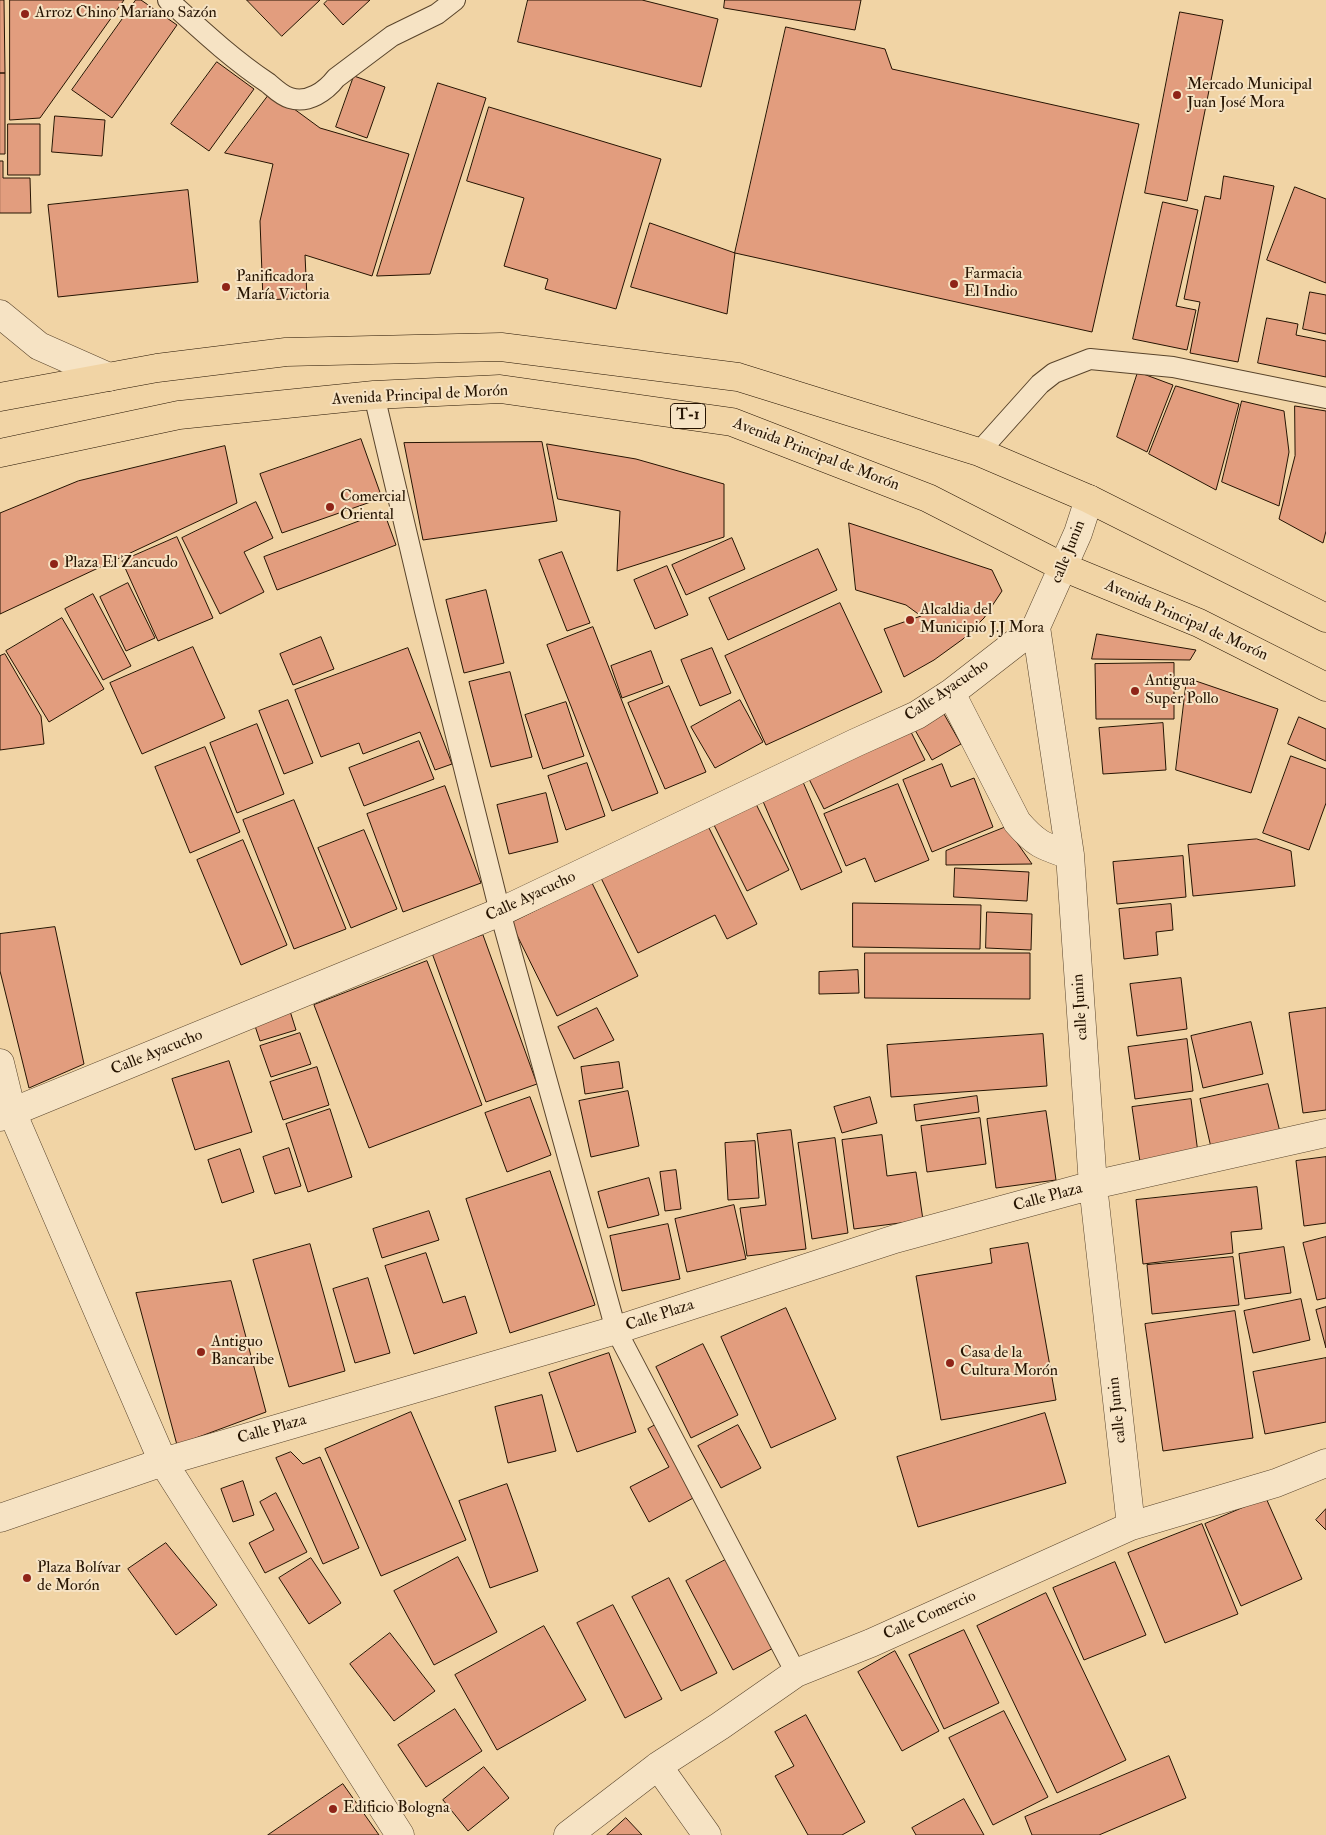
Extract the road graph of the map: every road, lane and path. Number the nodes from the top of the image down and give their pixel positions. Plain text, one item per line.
1 (168, 0) edge
2 (455, 0) edge
3 (0, 314) edge
4 (109, 377) junction
5 (374, 395) junction
6 (0, 398) edge
7 (1326, 398) edge
8 (979, 452) junction
9 (0, 453) edge
10 (1089, 499) junction
11 (1064, 567) junction
12 (1326, 618) edge
13 (1036, 627) junction
14 (1326, 687) edge
15 (951, 693) junction
16 (1070, 854) junction
17 (500, 912) junction
18 (0, 1063) edge
19 (6, 1115) edge
20 (1326, 1133) edge
21 (1093, 1185) junction
22 (616, 1330) junction
23 (163, 1462) junction
24 (1326, 1463) edge
25 (0, 1518) edge
26 (1131, 1526) junction
27 (796, 1674) junction
28 (658, 1766) junction
29 (400, 1835) edge
30 (568, 1835) edge
31 (707, 1835) edge

1 - 2 lane
3 - 4 street
4 - 6 main road
4 - 8 main road
5 - 9 main road, Avenida Principal de Morón / T-1
5 - 11 main road, Avenida Principal de Morón / T-1
5 - 17 lane
7 - 8 lane
8 - 10 main road
10 - 11 street, calle Junin
10 - 12 main road
11 - 13 street, calle Junin
11 - 14 main road, Avenida Principal de Morón / T-1
13 - 15 street, Calle Ayacucho
13 - 16 street, calle Junin
15 - 16 street
15 - 17 street, Calle Ayacucho
16 - 21 street, calle Junin
17 - 19 street, Calle Ayacucho
17 - 22 lane
18 - 19 street
19 - 23 street
20 - 21 street, Calle Plaza
21 - 22 street, Calle Plaza
21 - 26 street, calle Junin
22 - 23 street, Calle Plaza
22 - 27 lane
23 - 25 street, Calle Plaza
23 - 29 street
24 - 26 street, Calle Comercio
26 - 27 street, Calle Comercio
27 - 28 street, Calle Comercio
28 - 30 street, Calle Comercio
28 - 31 street

